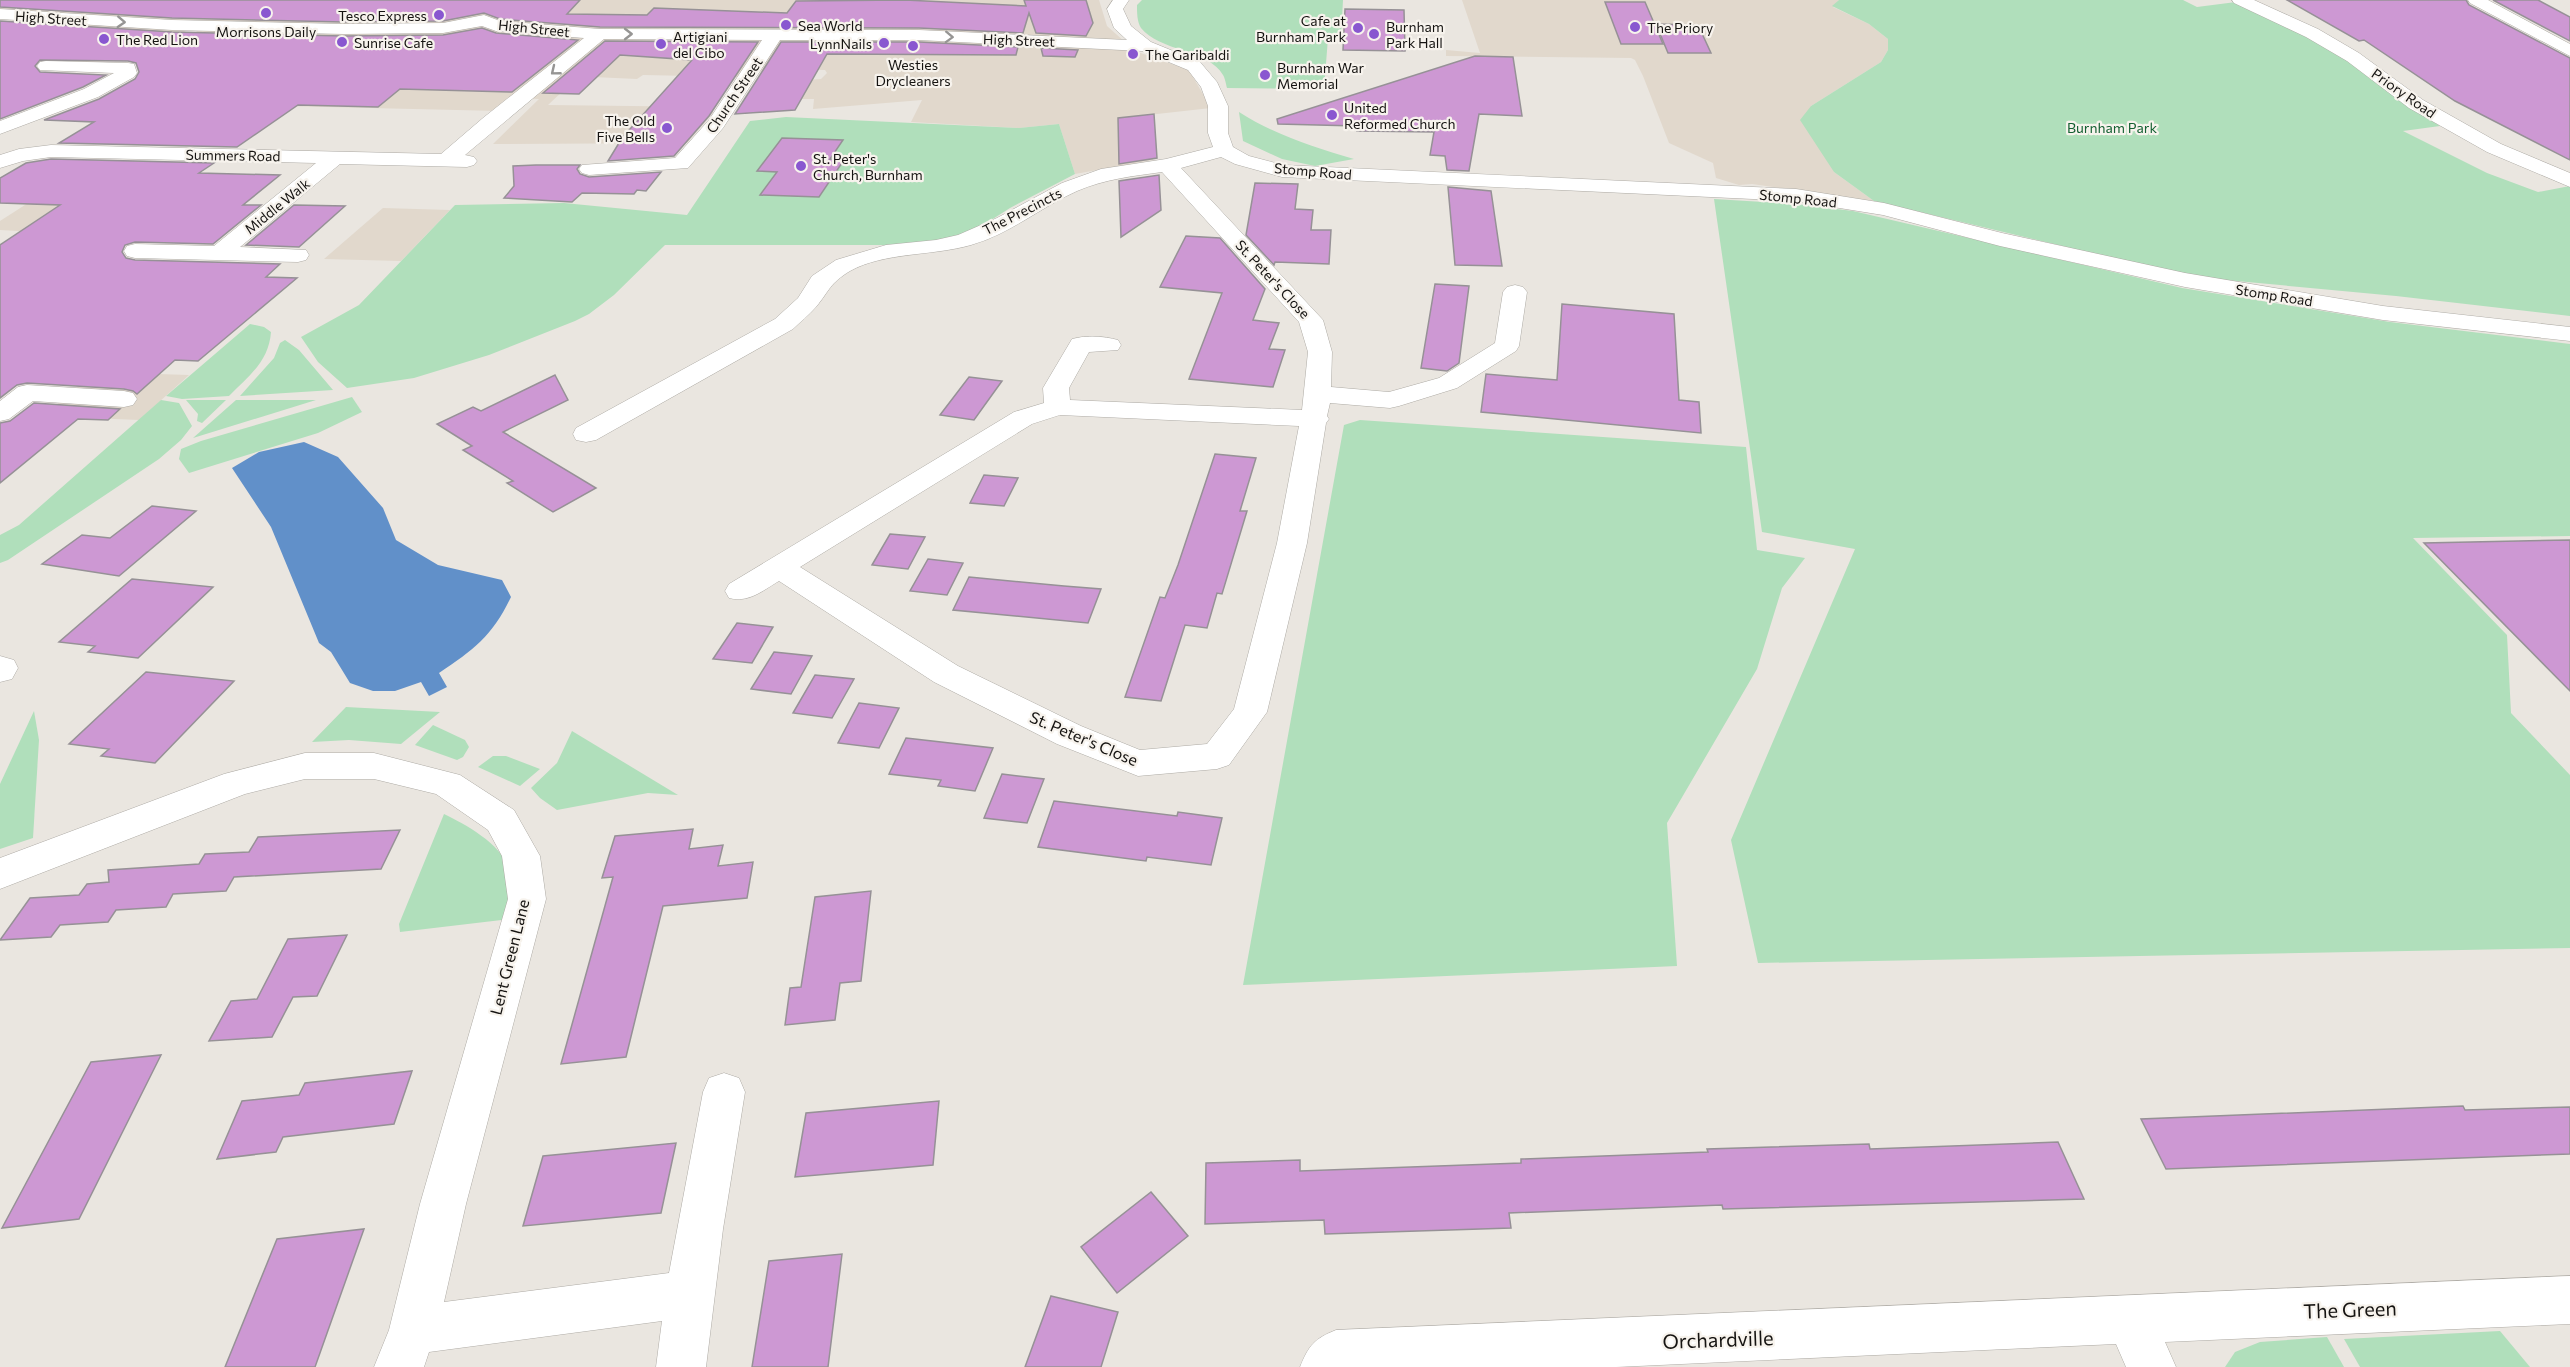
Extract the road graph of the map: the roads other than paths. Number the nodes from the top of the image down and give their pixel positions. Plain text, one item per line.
1 (1120, 0) edge
2 (2240, 0) edge
3 (2476, 0) edge
4 (497, 7) dead end
5 (0, 14) edge
6 (484, 20) junction
7 (1123, 28) junction
8 (600, 34) junction
9 (774, 35) junction
10 (1070, 42) junction
11 (1145, 45) junction
12 (2570, 51) edge
13 (46, 66) dead end
14 (0, 128) edge
15 (1224, 150) junction
16 (10, 152) edge
17 (335, 158) junction
18 (0, 162) edge
19 (1167, 165) junction
20 (589, 169) dead end
21 (2570, 180) edge
22 (135, 251) dead end
23 (219, 253) junction
24 (298, 255) dead end
25 (1515, 292) dead end
26 (2570, 334) edge
27 (1109, 345) dead end
28 (124, 399) dead end
29 (1058, 407) junction
30 (1317, 407) junction
31 (0, 413) edge
32 (586, 434) dead end
33 (780, 568) junction
34 (740, 591) dead end
35 (0, 874) edge
36 (724, 1092) dead end
37 (688, 1294) junction
38 (2570, 1300) edge
39 (2124, 1321) junction
40 (406, 1348) edge
41 (681, 1367) edge
42 (1325, 1367) edge
43 (2151, 1367) edge

1 - 7 street
2 - 21 street, Priory Road
3 - 12 street
4 - 6 street
5 -> 6 street, High Street
6 - 8 street, High Street
7 - 10 street, High Street
7 - 11 street
8 -> 9 street, High Street
8 -> 17 street, Summers Road
9 -> 10 street, High Street
9 - 20 street, Church Street
10 - 11 street, High Street
11 - 15 street
13 - 14 street
15 - 19 street, The Precincts
15 - 26 street, Stomp Road
16 - 17 street, Summers Road
16 - 18 street, Summers Road
17 - 23 street, Middle Walk
19 - 30 street, St. Peter's Close
19 - 32 street, The Precincts
22 - 23 street, Middle Walk
23 - 24 street, Middle Walk
25 - 30 street
27 - 29 street
28 - 31 street
29 - 30 street
29 - 33 street
30 - 33 street, St. Peter's Close
33 - 34 street
35 - 40 street, Lent Green Lane
36 - 37 street
37 - 40 street
37 - 41 street
38 - 39 street, The Green
39 - 42 street, Orchardville
39 - 43 street

